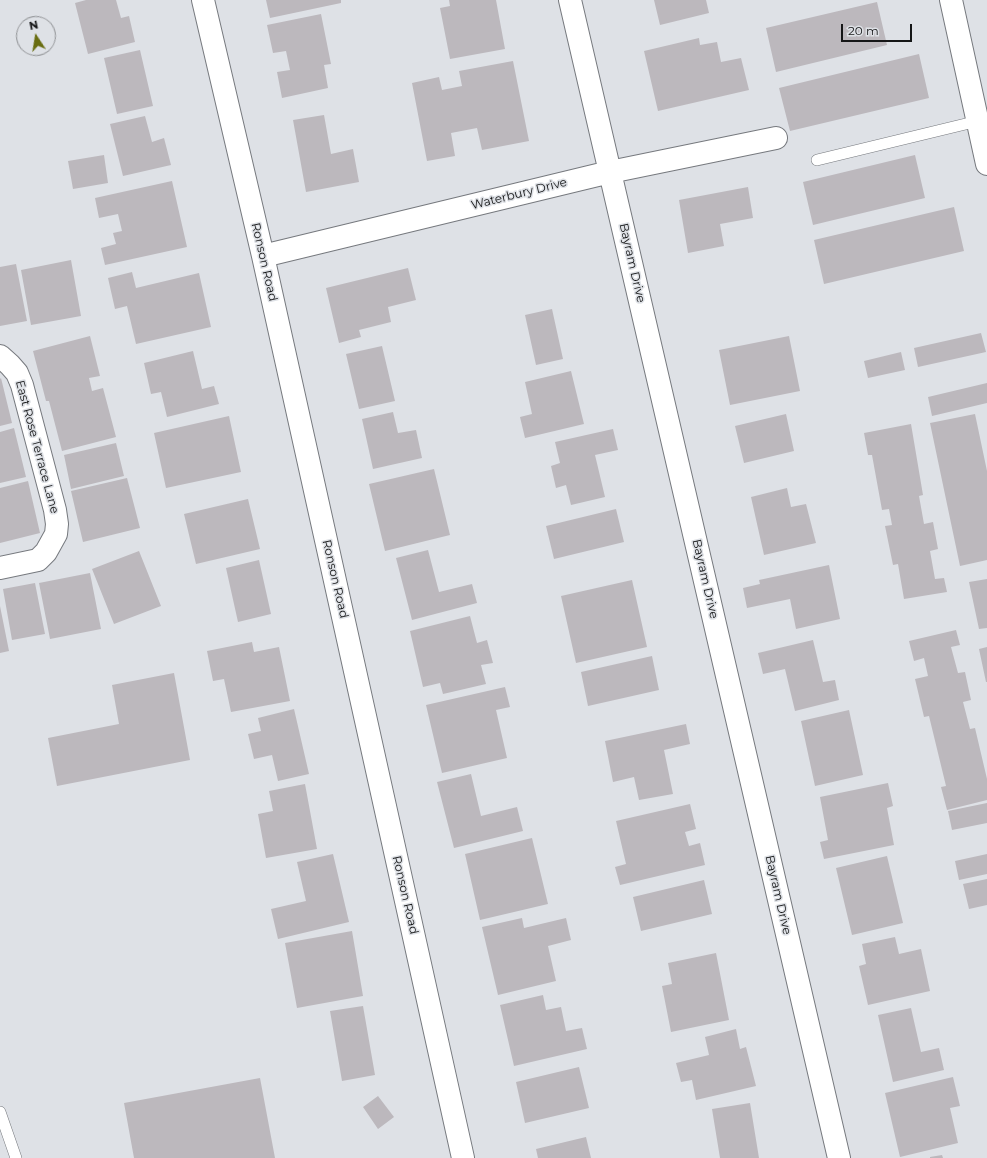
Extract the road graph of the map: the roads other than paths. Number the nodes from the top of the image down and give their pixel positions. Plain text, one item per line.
1 (203, 0) edge
2 (570, 0) edge
3 (951, 0) edge
4 (978, 121) junction
5 (776, 138) dead end
6 (817, 160) dead end
7 (987, 164) edge
8 (610, 172) junction
9 (263, 256) junction
10 (0, 356) edge
11 (0, 568) edge
12 (0, 1112) edge
13 (16, 1158) edge
14 (464, 1158) edge
15 (839, 1158) edge

1 - 9 street, Ronson Road
2 - 8 street, Bayram Drive
3 - 4 street
4 - 6 lane
4 - 7 street
5 - 8 street, Waterbury Drive
8 - 9 street, Waterbury Drive
8 - 15 street, Bayram Drive
9 - 14 street, Ronson Road
10 - 11 street, East Rose Terrace Lane
12 - 13 lane

